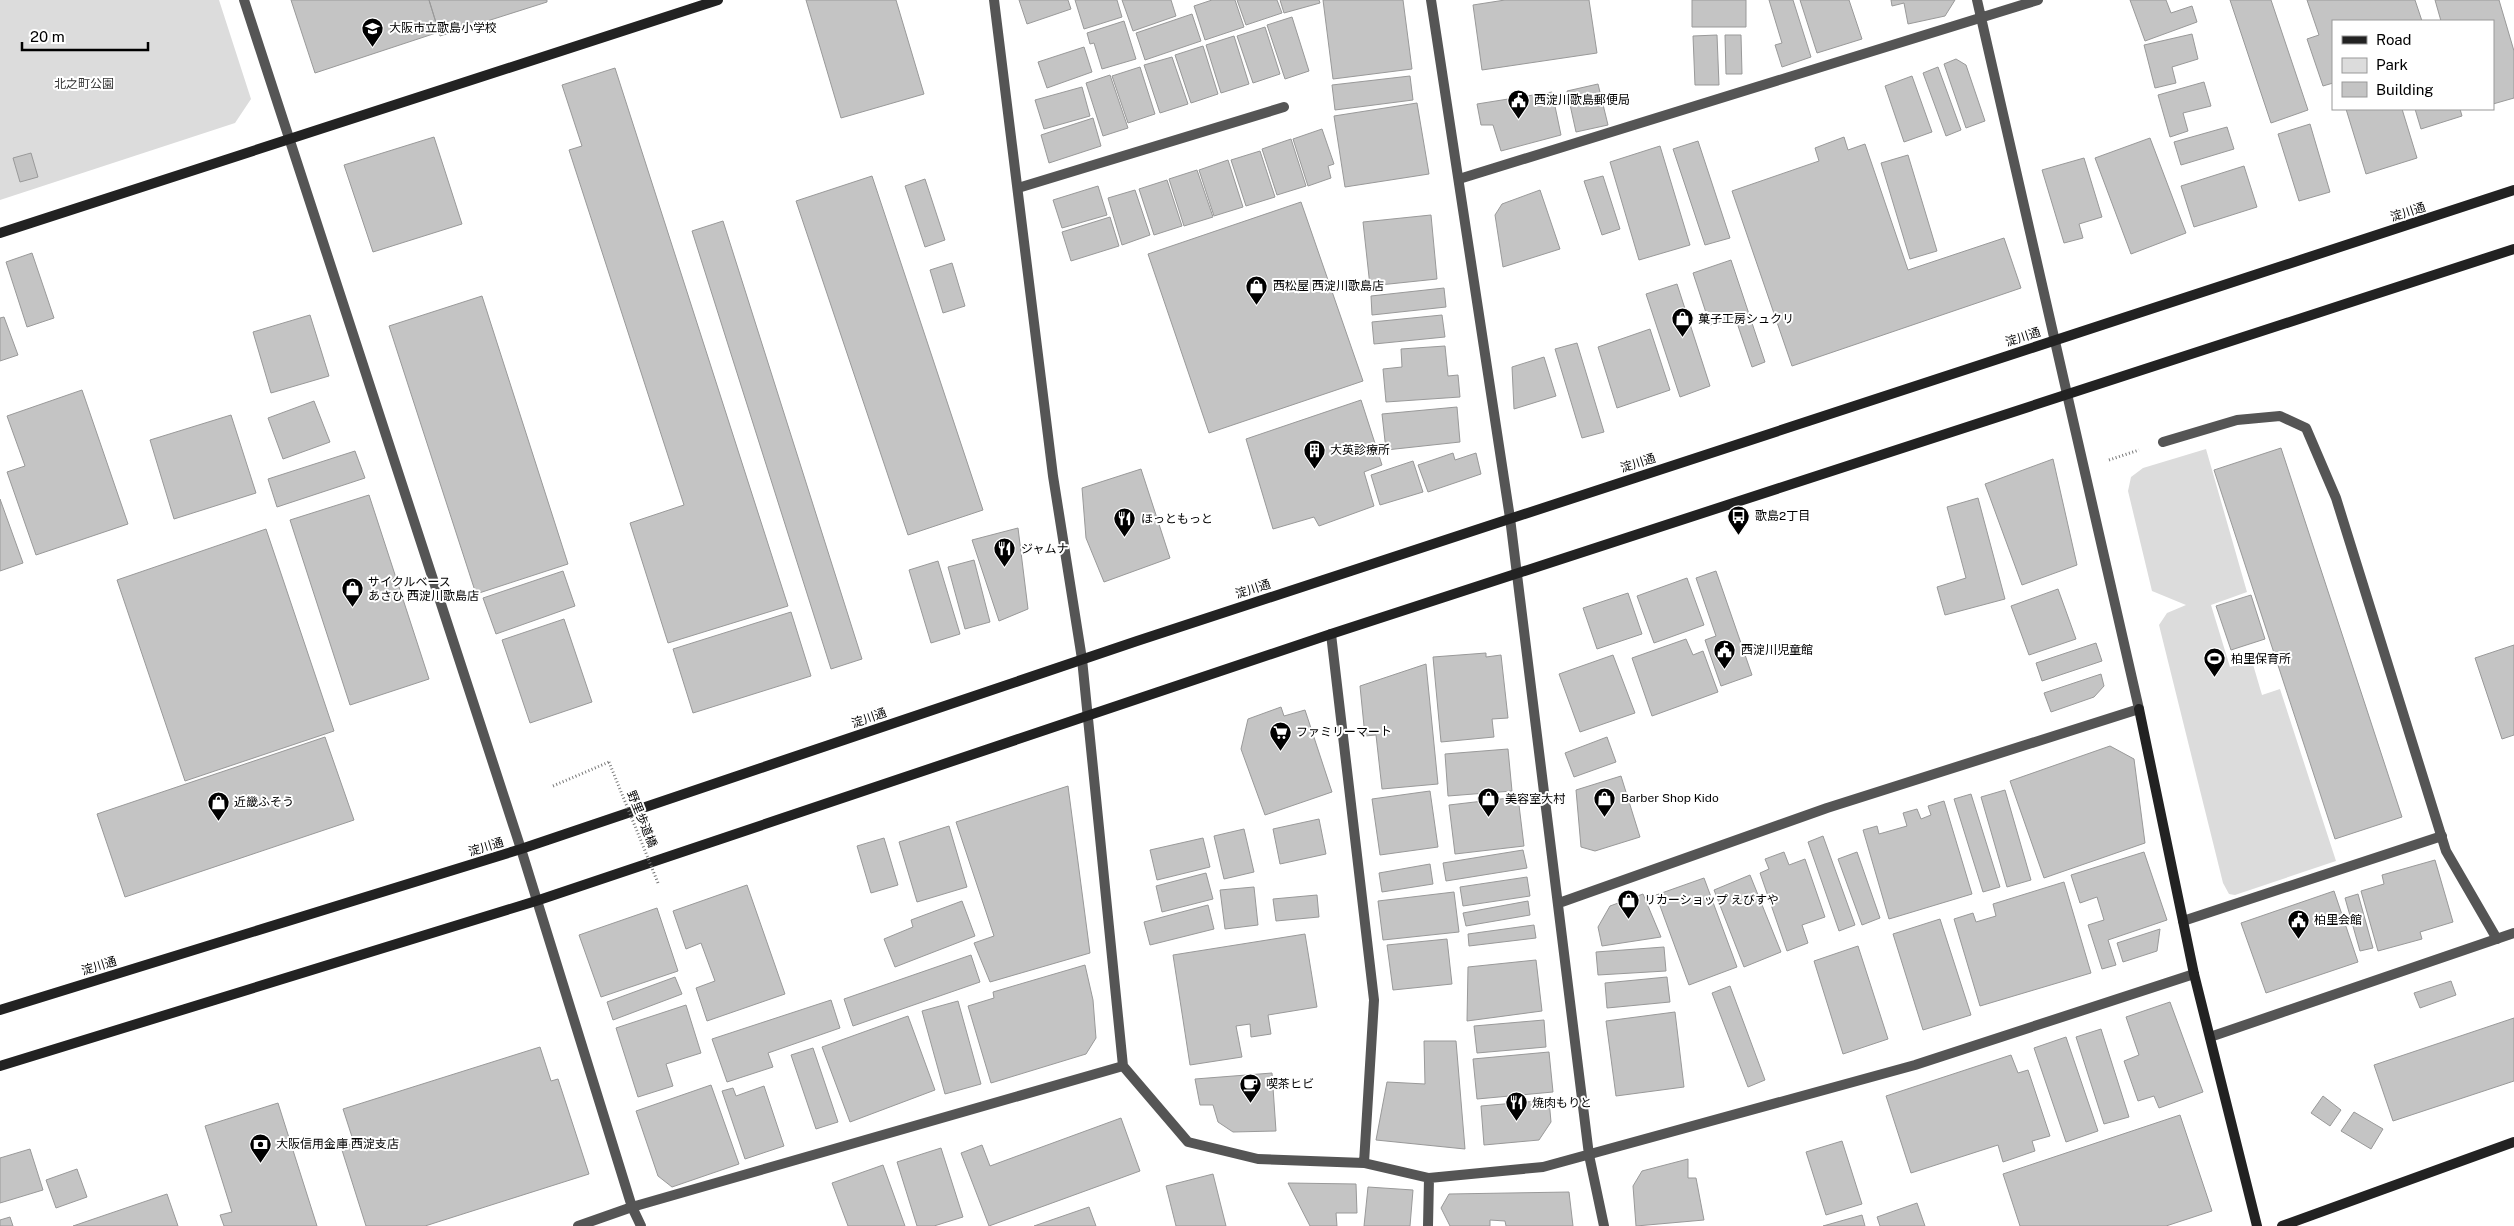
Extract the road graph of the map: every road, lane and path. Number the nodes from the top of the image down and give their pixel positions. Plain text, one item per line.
1 (244, 0) edge
2 (718, 0) edge
3 (994, 0) edge
4 (1431, 0) edge
5 (1977, 0) edge
6 (2038, 0) edge
7 (1982, 17) junction
8 (1284, 107) dead end
9 (291, 140) junction
10 (1459, 179) junction
11 (1018, 188) junction
12 (2514, 190) edge
13 (0, 233) edge
14 (2514, 249) edge
15 (2055, 340) junction
16 (2068, 395) junction
17 (2163, 442) joint
18 (2084, 468) junction
19 (1510, 518) junction
20 (1517, 573) junction
21 (1331, 634) junction
22 (1082, 659) junction
23 (2139, 709) junction
24 (1088, 714) junction
25 (553, 786) dead end
26 (2442, 836) junction
27 (521, 849) junction
28 (658, 882) dead end
29 (536, 901) junction
30 (1559, 903) junction
31 (2183, 921) junction
32 (2514, 933) edge
33 (2497, 939) junction
34 (2194, 974) junction
35 (0, 1010) edge
36 (2210, 1037) junction
37 (0, 1066) edge
38 (1123, 1066) junction
39 (2514, 1142) edge
40 (1590, 1154) junction
41 (1364, 1163) junction
42 (1429, 1178) junction
43 (632, 1207) junction
44 (578, 1226) edge
45 (641, 1226) edge
46 (1428, 1226) edge
47 (1604, 1226) edge
48 (2257, 1226) edge
49 (2282, 1226) edge

1 - 9 street
2 - 9 street
3 - 11 street
4 - 10 street
5 - 7 street
6 - 7 street
7 - 10 street
7 - 15 street
8 - 11 street
9 - 13 street
9 - 27 street
10 - 19 street
11 - 22 street
12 - 15 street, 淀川通
14 - 16 street
15 - 16 street
15 - 19 street, 淀川通
16 - 18 street
16 - 20 street
17 - 18 path
17 - 26 street
18 - 23 street
19 - 20 street
19 - 22 street, 淀川通
20 - 21 street
20 - 30 street
21 - 24 street
21 - 41 street
22 - 24 street
22 - 27 street, 淀川通
23 - 30 street
23 - 31 street
24 - 29 street
24 - 38 street
25 - 28 path, 野里歩道橋, bridge
26 - 31 street
26 - 33 street
27 - 29 street
27 - 35 street, 淀川通
29 - 37 street
29 - 43 street
30 - 40 street
31 - 34 street
32 - 33 street
33 - 36 street
34 - 36 street
34 - 40 street
36 - 48 street
38 - 41 street
38 - 43 street
39 - 49 street
40 - 42 street
40 - 47 street
41 - 42 street
42 - 46 street
43 - 44 street
43 - 45 street

